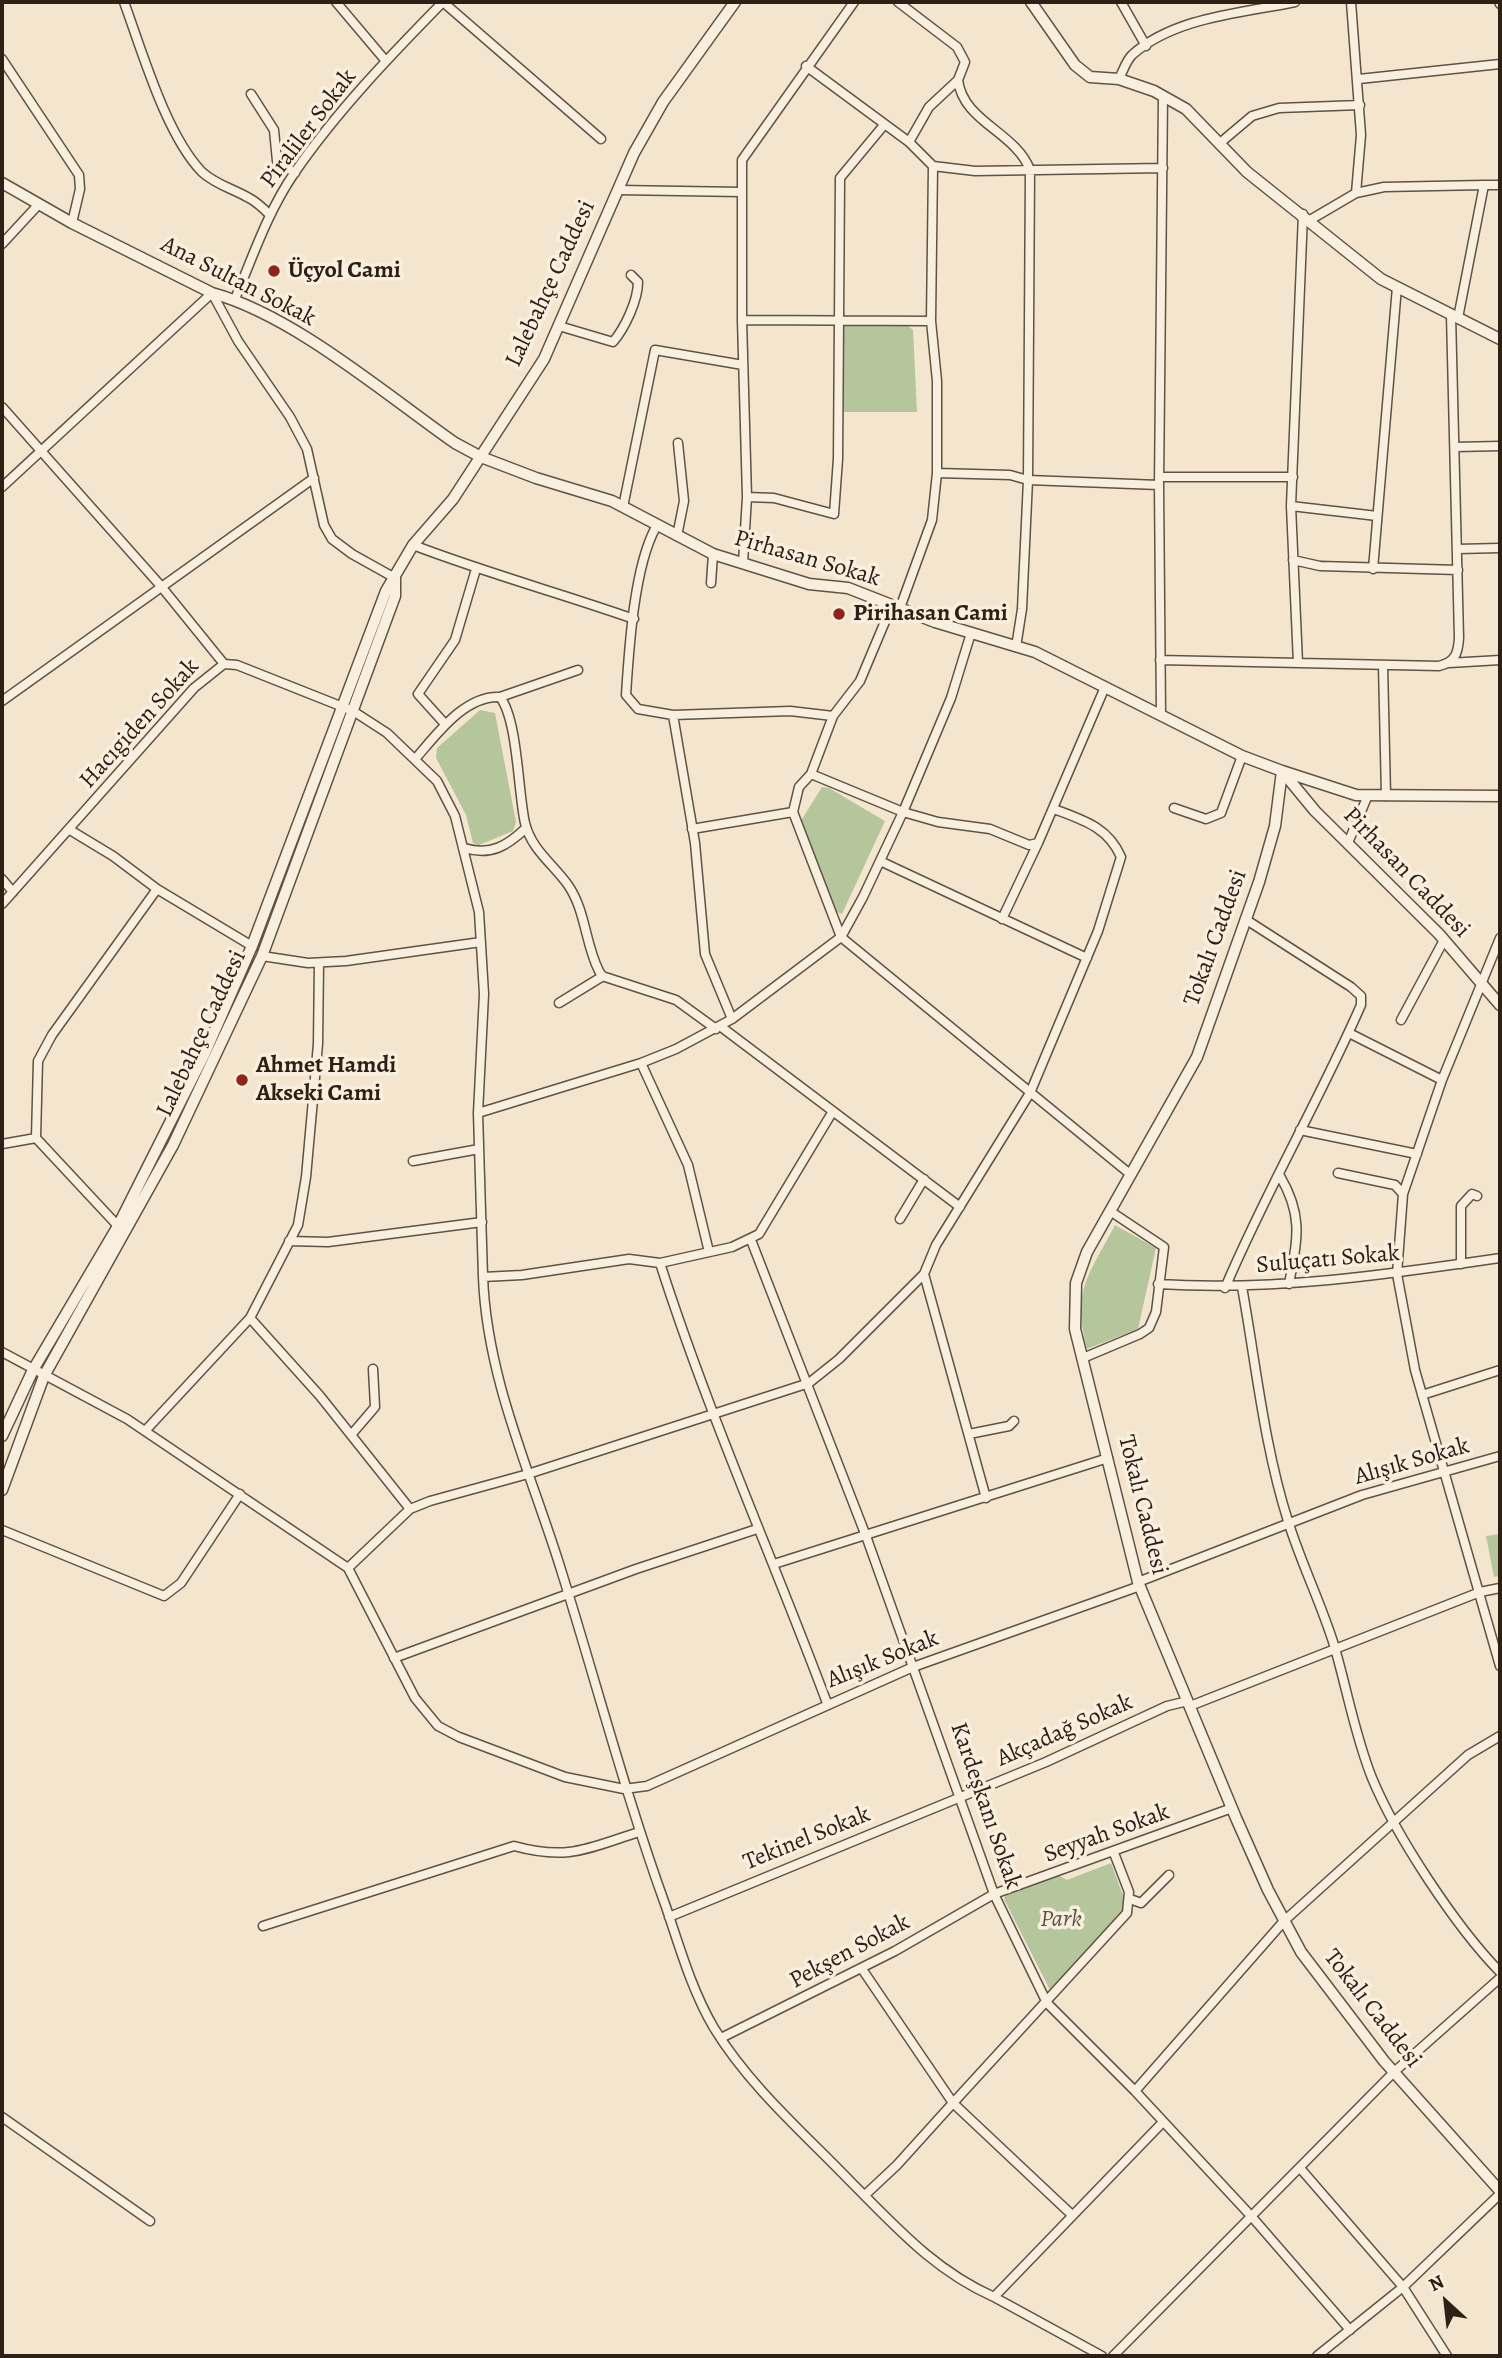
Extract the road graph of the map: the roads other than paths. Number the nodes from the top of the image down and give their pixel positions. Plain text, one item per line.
1 (124, 2) edge
2 (336, 2) edge
3 (443, 2) edge
4 (735, 2) edge
5 (853, 2) edge
6 (898, 2) edge
7 (1031, 2) edge
8 (1121, 2) edge
9 (1237, 2) edge
10 (1295, 2) edge
11 (1351, 2) edge
12 (1238, 12) junction
13 (1146, 46) junction
14 (2, 58) edge
15 (385, 60) junction
16 (1500, 64) edge
17 (806, 66) junction
18 (1119, 79) junction
19 (1359, 79) junction
20 (958, 80) junction
21 (251, 94) dead end
22 (1163, 96) junction
23 (1360, 105) junction
24 (884, 125) junction
25 (601, 139) dead end
26 (909, 142) junction
27 (1220, 142) junction
28 (933, 166) junction
29 (1163, 168) junction
30 (1030, 170) junction
31 (295, 173) junction
32 (2, 183) edge
33 (1484, 186) junction
34 (1500, 186) edge
35 (618, 190) junction
36 (742, 192) junction
37 (1356, 193) junction
38 (39, 204) junction
39 (270, 215) junction
40 (1306, 217) junction
41 (72, 223) junction
42 (2, 244) edge
43 (631, 275) dead end
44 (1397, 287) junction
45 (212, 293) junction
46 (235, 299) junction
47 (1455, 316) junction
48 (742, 320) junction
49 (838, 320) junction
50 (931, 321) junction
51 (559, 326) junction
52 (1500, 339) edge
53 (743, 365) junction
54 (2, 407) edge
55 (677, 443) dead end
56 (1500, 446) edge
57 (1455, 447) junction
58 (41, 453) junction
59 (481, 457) junction
60 (937, 473) junction
61 (1293, 477) junction
62 (314, 478) junction
63 (1028, 480) junction
64 (1159, 481) junction
65 (2, 486) edge
66 (747, 497) junction
67 (1291, 506) junction
68 (624, 507) junction
69 (1377, 516) junction
70 (656, 527) junction
71 (677, 537) junction
72 (413, 545) junction
73 (1500, 548) edge
74 (1457, 549) junction
75 (713, 554) junction
76 (1293, 560) junction
77 (743, 564) junction
78 (476, 569) junction
79 (1373, 569) junction
80 (1458, 570) junction
81 (395, 578) junction
82 (711, 583) dead end
83 (160, 585) junction
84 (896, 607) junction
85 (634, 619) junction
86 (971, 633) junction
87 (1016, 646) junction
88 (1160, 660) junction
89 (1500, 660) edge
90 (1298, 663) junction
91 (1449, 663) junction
92 (224, 664) junction
93 (1383, 665) junction
94 (579, 670) dead end
95 (1105, 687) junction
96 (500, 697) junction
97 (2, 701) edge
98 (341, 706) junction
99 (353, 711) junction
100 (673, 715) junction
101 (1161, 715) junction
102 (832, 716) junction
103 (445, 724) junction
104 (1242, 756) junction
105 (416, 758) junction
106 (1282, 771) junction
107 (811, 774) junction
108 (1368, 795) junction
109 (1386, 796) junction
110 (1500, 796) edge
111 (1054, 808) junction
112 (1174, 808) dead end
113 (793, 812) junction
114 (903, 812) junction
115 (526, 828) junction
116 (692, 829) junction
117 (70, 830) junction
118 (1038, 843) junction
119 (1348, 843) junction
120 (464, 848) junction
121 (880, 861) junction
122 (2, 879) edge
123 (157, 890) junction
124 (13, 892) junction
125 (2, 904) edge
126 (1002, 919) junction
127 (1245, 919) junction
128 (841, 937) junction
129 (1500, 938) edge
130 (1444, 940) junction
131 (481, 942) junction
132 (252, 946) junction
133 (262, 956) junction
134 (1087, 958) junction
135 (319, 962) junction
136 (603, 976) junction
137 (1483, 985) junction
138 (559, 1003) dead end
139 (1500, 1005) edge
140 (732, 1019) junction
141 (1401, 1020) dead end
142 (718, 1027) junction
143 (1349, 1033) junction
144 (641, 1063) junction
145 (1442, 1080) junction
146 (1030, 1093) junction
147 (833, 1111) junction
148 (478, 1113) junction
149 (1300, 1130) junction
150 (36, 1138) junction
151 (2, 1144) edge
152 (479, 1149) junction
153 (1417, 1154) junction
154 (413, 1161) dead end
155 (1338, 1173) dead end
156 (1130, 1174) junction
157 (1280, 1176) junction
158 (924, 1179) junction
159 (1403, 1194) junction
160 (1476, 1196) dead end
161 (960, 1207) junction
162 (1110, 1211) junction
163 (900, 1219) dead end
164 (482, 1222) junction
165 (118, 1226) junction
166 (751, 1240) junction
167 (289, 1241) junction
168 (709, 1252) junction
169 (1500, 1258) edge
170 (660, 1263) junction
171 (1461, 1264) junction
172 (1397, 1274) junction
173 (924, 1275) junction
174 (483, 1277) junction
175 (1157, 1284) junction
176 (1289, 1284) junction
177 (1242, 1287) junction
178 (1225, 1288) junction
179 (250, 1318) junction
180 (2, 1352) edge
181 (1083, 1358) junction
182 (373, 1369) dead end
183 (33, 1370) junction
184 (1500, 1370) edge
185 (44, 1376) junction
186 (809, 1383) junction
187 (1422, 1395) junction
188 (714, 1414) junction
189 (1014, 1421) dead end
190 (145, 1431) junction
191 (969, 1434) junction
192 (351, 1435) junction
193 (2, 1436) edge
194 (1500, 1456) edge
195 (1108, 1458) junction
196 (528, 1474) junction
197 (1444, 1474) junction
198 (2, 1490) edge
199 (240, 1494) junction
200 (986, 1498) junction
201 (410, 1509) junction
202 (1289, 1523) junction
203 (757, 1529) junction
204 (2, 1530) edge
205 (866, 1536) junction
206 (774, 1564) junction
207 (348, 1568) junction
208 (1140, 1584) junction
209 (1500, 1588) edge
210 (1480, 1592) junction
211 (569, 1594) junction
212 (1334, 1648) junction
213 (394, 1658) junction
214 (1500, 1666) edge
215 (913, 1667) junction
216 (828, 1703) junction
217 (1189, 1704) junction
218 (1500, 1736) edge
219 (624, 1789) junction
220 (959, 1798) junction
221 (1232, 1808) junction
222 (1392, 1821) junction
223 (639, 1832) junction
224 (1114, 1853) junction
225 (1169, 1875) dead end
226 (994, 1894) junction
227 (1129, 1899) junction
228 (669, 1917) junction
229 (1284, 1921) junction
230 (263, 1926) dead end
231 (862, 1969) junction
232 (1500, 1972) edge
233 (1500, 1978) edge
234 (1047, 2003) junction
235 (721, 2038) junction
236 (1394, 2072) junction
237 (1135, 2091) junction
238 (953, 2103) junction
239 (2, 2117) edge
240 (1163, 2122) junction
241 (1300, 2168) junction
242 (1500, 2193) edge
243 (865, 2195) junction
244 (1072, 2215) junction
245 (1252, 2217) junction
246 (150, 2221) dead end
247 (1403, 2287) junction
248 (994, 2297) junction
249 (1350, 2330) junction
250 (1102, 2356) edge
251 (1113, 2356) edge
252 (1317, 2356) edge
253 (1447, 2356) edge

1 - 39 street
2 - 15 street
3 - 15 street, Piraliler Sokak
3 - 25 street
4 - 35 street, Lalebahçe Caddesi
5 - 17 street
6 - 20 street
7 - 18 street
8 - 13 street
9 - 12 street
10 - 12 street
11 - 19 street
12 - 13 street
13 - 18 street
14 - 41 street
15 - 31 street, Piraliler Sokak
16 - 19 street
17 - 24 street
17 - 36 street
18 - 22 street
19 - 23 street
20 - 26 street
20 - 30 street
21 - 31 street
22 - 27 street
22 - 29 street
23 - 27 street
23 - 37 street
24 - 26 street
24 - 49 street
26 - 28 street
27 - 40 street
28 - 30 street
28 - 50 street
29 - 30 street
29 - 64 street
30 - 63 street
31 - 39 street, Piraliler Sokak
32 - 38 street, Ana Sultan Sokak
33 - 34 street
33 - 37 street
33 - 47 street
35 - 36 street
35 - 51 street, Lalebahçe Caddesi
36 - 48 street
37 - 40 street
38 - 41 street, Ana Sultan Sokak
38 - 42 street
39 - 46 street, Piraliler Sokak
40 - 44 street
40 - 61 street
41 - 45 street, Ana Sultan Sokak
43 - 51 street
44 - 47 street
44 - 69 street
45 - 46 street, Ana Sultan Sokak
45 - 58 street
45 - 62 street
46 - 59 street, Ana Sultan Sokak
47 - 52 street
47 - 57 street
48 - 49 street
48 - 53 street
49 - 50 street
49 - 66 street
50 - 60 street
51 - 59 street, Lalebahçe Caddesi
53 - 66 street
53 - 68 street
54 - 58 street
55 - 71 street
56 - 57 street
57 - 74 street
58 - 65 street
58 - 83 street
59 - 68 street, Pirhasan Sokak
59 - 72 street, Lalebahçe Caddesi
60 - 63 street
60 - 84 street
61 - 64 street
61 - 67 street
62 - 81 street
62 - 83 street
63 - 64 street
63 - 87 street
64 - 88 street
66 - 77 street
67 - 69 street
67 - 76 street
68 - 70 street, Pirhasan Sokak
69 - 79 street
70 - 71 street, Pirhasan Sokak
70 - 85 street
71 - 75 street, Pirhasan Sokak
72 - 78 street
72 - 81 street, Lalebahçe Caddesi
73 - 74 street
74 - 80 street
75 - 77 street, Pirhasan Sokak
75 - 82 street
76 - 79 street
76 - 90 street
77 - 84 street, Pirhasan Sokak
78 - 85 street
78 - 103 street
79 - 80 street
80 - 91 street
81 - 98 street, Lalebahçe Caddesi
81 - 99 street, Lalebahçe Caddesi
83 - 92 street
83 - 97 street
84 - 86 street, Pirhasan Sokak
84 - 102 street
85 - 100 street
86 - 87 street, Pirhasan Sokak
86 - 114 street
87 - 95 street, Pirhasan Sokak
88 - 90 street
88 - 101 street
89 - 91 street
90 - 93 street
91 - 93 street
92 - 98 street, Hacıgiden Sokak
92 - 117 street, Hacıgiden Sokak
93 - 109 street
94 - 96 street
95 - 101 street, Pirhasan Sokak
95 - 111 street
96 - 103 street
96 - 115 street
98 - 99 street, Hacıgiden Sokak
98 - 132 street, Lalebahçe Caddesi
99 - 105 street, Hacıgiden Sokak
99 - 133 street, Lalebahçe Caddesi
100 - 102 street
100 - 116 street
101 - 104 street, Pirhasan Sokak
102 - 107 street
103 - 105 street
104 - 106 street, Pirhasan Sokak
104 - 112 street
105 - 120 street, Hacıgiden Sokak
106 - 108 street, Pirhasan Sokak
106 - 119 street, Pirhasan Caddesi
106 - 127 street, Tokalı Caddesi
107 - 113 street
107 - 114 street
108 - 109 street, Pirhasan Sokak
108 - 119 street
109 - 110 street, Pirhasan Sokak
111 - 118 street
111 - 134 street
113 - 116 street
113 - 128 street
114 - 118 street
114 - 121 street
115 - 120 street
115 - 136 street
116 - 140 street
117 - 123 street
117 - 124 street, Hacıgiden Sokak
118 - 126 street
119 - 130 street, Pirhasan Caddesi
120 - 131 street, Hacıgiden Sokak
121 - 126 street
121 - 128 street
122 - 124 street
123 - 132 street
123 - 150 street
124 - 125 street, Hacıgiden Sokak
126 - 134 street
127 - 143 street
127 - 156 street, Tokalı Caddesi
128 - 140 street
128 - 146 street
129 - 137 street
130 - 137 street, Pirhasan Caddesi
130 - 141 street
131 - 135 street
131 - 148 street, Hacıgiden Sokak
132 - 165 street, Lalebahçe Caddesi
133 - 135 street
133 - 185 street, Lalebahçe Caddesi
134 - 146 street
135 - 167 street
136 - 138 street
136 - 142 street
137 - 139 street, Pirhasan Caddesi
137 - 145 street
140 - 142 street
142 - 144 street
142 - 147 street
143 - 145 street
143 - 149 street
144 - 148 street
144 - 168 street
145 - 153 street
146 - 156 street
146 - 161 street
147 - 158 street
147 - 166 street
148 - 152 street, Hacıgiden Sokak
149 - 153 street
149 - 157 street
150 - 151 street
150 - 165 street
152 - 154 street
152 - 164 street, Hacıgiden Sokak
153 - 159 street
155 - 159 street
156 - 162 street, Tokalı Caddesi
157 - 176 street
157 - 178 street
158 - 161 street
158 - 163 street
159 - 172 street
160 - 171 street
161 - 173 street
162 - 175 street
162 - 181 street, Tokalı Caddesi
164 - 167 street
164 - 174 street, Hacıgiden Sokak
165 - 183 street, Lalebahçe Caddesi
166 - 168 street
166 - 186 street, Kardeşkanı Sokak
167 - 179 street
168 - 170 street
169 - 171 street, Suluçatı Sokak
170 - 174 street
170 - 188 street
171 - 172 street, Suluçatı Sokak
172 - 176 street, Suluçatı Sokak
172 - 187 street
173 - 186 street
173 - 191 street
174 - 196 street, Hacıgiden Sokak
175 - 178 street, Suluçatı Sokak
175 - 181 street
176 - 177 street, Suluçatı Sokak
177 - 178 street, Suluçatı Sokak
177 - 202 street
179 - 190 street
179 - 192 street
180 - 183 street
181 - 195 street, Tokalı Caddesi
182 - 192 street
183 - 185 street
183 - 193 street, Lalebahçe Caddesi
184 - 187 street
185 - 190 street
185 - 198 street, Lalebahçe Caddesi
186 - 188 street
186 - 205 street, Kardeşkanı Sokak
187 - 197 street
188 - 196 street
188 - 203 street
189 - 191 street
190 - 199 street
191 - 200 street
192 - 201 street
194 - 197 street, Alışık Sokak
195 - 200 street
195 - 208 street, Tokalı Caddesi
196 - 201 street
196 - 211 street, Hacıgiden Sokak
197 - 202 street, Alışık Sokak
197 - 210 street
199 - 204 street
199 - 207 street
200 - 205 street
201 - 207 street
202 - 208 street, Alışık Sokak
202 - 212 street
203 - 206 street
203 - 211 street
205 - 206 street
205 - 215 street, Kardeşkanı Sokak
206 - 216 street
207 - 213 street, Alışık Sokak
208 - 215 street, Alışık Sokak
208 - 217 street, Tokalı Caddesi
209 - 210 street, Akçadağ Sokak
210 - 212 street, Akçadağ Sokak
210 - 214 street
211 - 213 street
211 - 219 street, Hacıgiden Sokak
212 - 217 street, Akçadağ Sokak
212 - 222 street
213 - 219 street, Alışık Sokak
215 - 216 street, Alışık Sokak
215 - 220 street, Kardeşkanı Sokak
216 - 219 street, Alışık Sokak
217 - 220 street, Akçadağ Sokak
217 - 221 street, Tokalı Caddesi
218 - 222 street
219 - 223 street, Hacıgiden Sokak
220 - 226 street, Kardeşkanı Sokak
220 - 228 street, Tekinel Sokak
221 - 224 street, Seyyah Sokak
221 - 229 street, Tokalı Caddesi
222 - 229 street
222 - 232 street
223 - 228 street, Hacıgiden Sokak
223 - 230 street
224 - 226 street, Seyyah Sokak
224 - 227 street
225 - 227 street
226 - 231 street, Pekşen Sokak
226 - 234 street, Kardeşkanı Sokak
227 - 234 street
228 - 235 street, Hacıgiden Sokak
229 - 236 street, Tokalı Caddesi
229 - 237 street
231 - 235 street, Pekşen Sokak
231 - 238 street
233 - 236 street
234 - 237 street, Kardeşkanı Sokak
234 - 238 street
235 - 243 street, Hacıgiden Sokak
236 - 241 street
236 - 242 street, Tokalı Caddesi
237 - 240 street, Kardeşkanı Sokak
238 - 243 street
238 - 244 street
239 - 246 street
240 - 244 street
240 - 245 street, Kardeşkanı Sokak
241 - 245 street
241 - 247 street
242 - 247 street
243 - 248 street, Hacıgiden Sokak
244 - 248 street
245 - 249 street, Kardeşkanı Sokak
245 - 251 street
247 - 249 street
247 - 253 street
248 - 250 street, Hacıgiden Sokak
249 - 252 street

